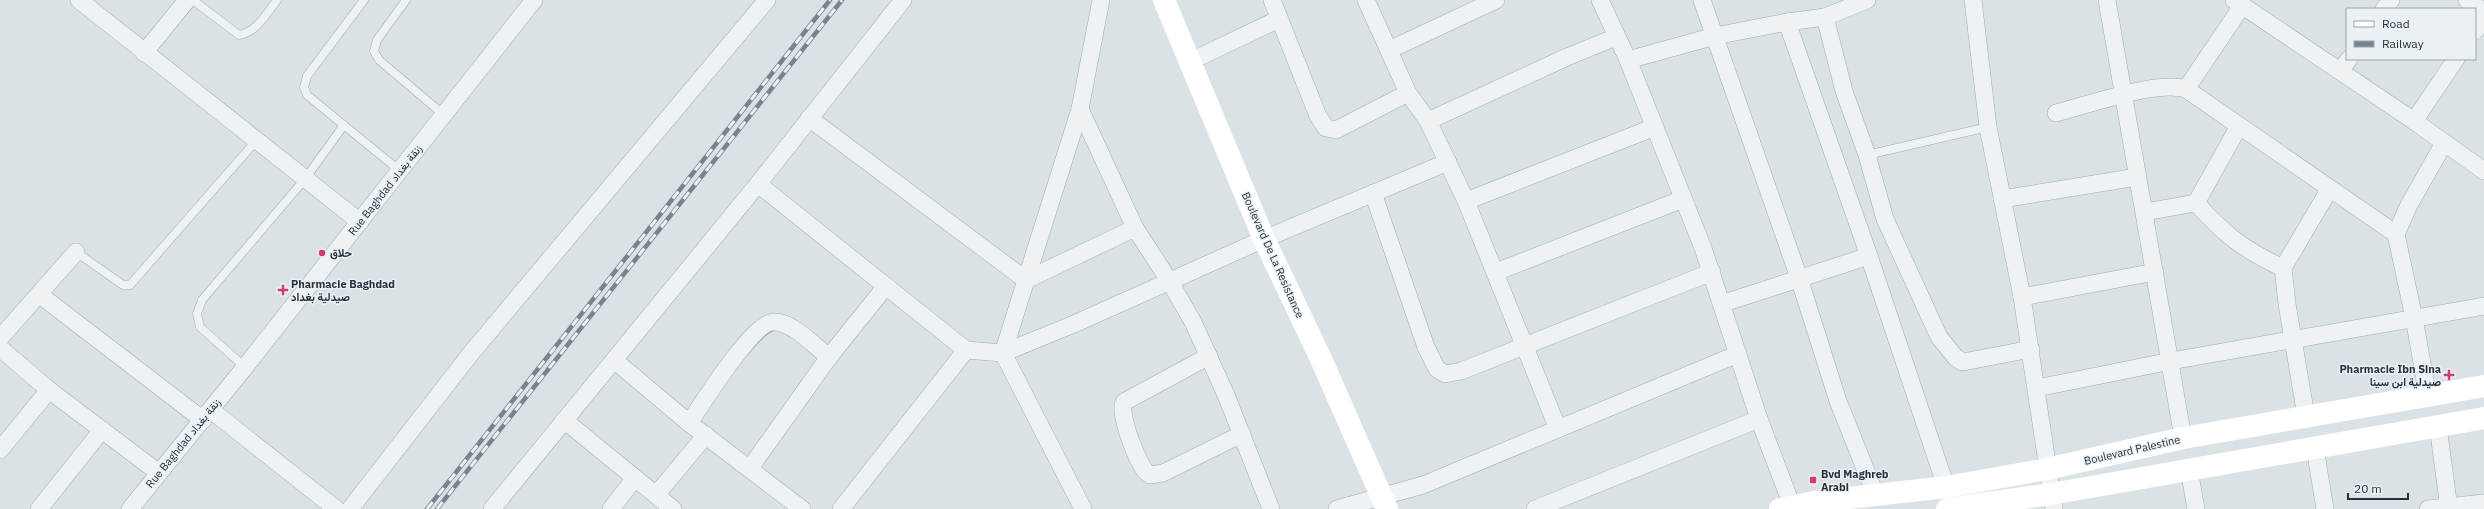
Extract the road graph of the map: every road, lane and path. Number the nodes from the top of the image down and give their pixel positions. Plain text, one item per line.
1 (79, 0) edge
2 (187, 0) edge
3 (193, 0) edge
4 (277, 0) edge
5 (364, 0) edge
6 (406, 0) edge
7 (534, 0) edge
8 (767, 0) edge
9 (903, 0) edge
10 (1101, 0) edge
11 (1164, 0) edge
12 (1272, 0) edge
13 (1366, 0) edge
14 (1496, 0) edge
15 (1600, 0) edge
16 (1702, 0) edge
17 (1863, 0) edge
18 (1973, 0) edge
19 (2107, 0) edge
20 (2391, 0) edge
21 (2467, 0) edge
22 (2238, 3) edge
23 (2385, 8) edge
24 (2484, 12) edge
25 (1825, 17) junction
26 (2484, 18) edge
27 (1279, 19) junction
28 (1787, 22) junction
29 (2476, 30) edge
30 (1715, 36) junction
31 (1616, 37) junction
32 (1389, 50) junction
33 (144, 53) junction
34 (1628, 60) junction
35 (2455, 60) edge
36 (1192, 61) junction
37 (2344, 65) edge
38 (2186, 89) junction
39 (1408, 93) junction
40 (2123, 96) junction
41 (1080, 110) junction
42 (2056, 113) dead end
43 (444, 115) junction
44 (809, 118) junction
45 (1428, 121) junction
46 (2414, 121) junction
47 (344, 125) junction
48 (2239, 126) junction
49 (1655, 127) junction
50 (1988, 128) junction
51 (256, 141) junction
52 (2444, 143) junction
53 (1867, 155) junction
54 (1448, 162) junction
55 (400, 171) junction
56 (2484, 172) edge
57 (2137, 177) junction
58 (305, 178) junction
59 (758, 184) junction
60 (2330, 190) junction
61 (1373, 193) junction
62 (1683, 199) junction
63 (2002, 199) junction
64 (1466, 201) junction
65 (2196, 203) junction
66 (2145, 212) junction
67 (360, 222) junction
68 (1134, 228) junction
69 (2396, 234) junction
70 (1264, 239) junction
71 (76, 252) joint
72 (1869, 256) junction
73 (2283, 268) junction
74 (1496, 272) junction
75 (1712, 272) junction
76 (2156, 272) junction
77 (1799, 278) junction
78 (1026, 280) junction
79 (1170, 282) junction
80 (886, 286) junction
81 (40, 295) junction
82 (2022, 297) junction
83 (1721, 304) junction
84 (2484, 306) edge
85 (2414, 318) junction
86 (0, 338) edge
87 (2294, 340) junction
88 (1525, 345) junction
89 (0, 348) edge
90 (2031, 349) junction
91 (966, 350) junction
92 (1003, 353) junction
93 (1738, 354) junction
94 (1209, 356) junction
95 (828, 358) junction
96 (614, 360) junction
97 (2171, 361) junction
98 (245, 367) junction
99 (2484, 386) edge
100 (2037, 388) junction
101 (50, 390) junction
102 (2428, 397) junction
103 (207, 415) junction
104 (2306, 416) junction
105 (2484, 418) edge
106 (1759, 419) junction
107 (564, 420) junction
108 (689, 423) junction
109 (2438, 426) junction
110 (1558, 429) junction
111 (102, 430) junction
112 (1242, 434) junction
113 (706, 435) junction
114 (2183, 438) junction
115 (2315, 448) junction
116 (0, 450) edge
117 (750, 468) junction
118 (2047, 469) junction
119 (2189, 469) junction
120 (159, 473) junction
121 (635, 478) junction
122 (1946, 487) junction
123 (656, 496) junction
124 (2052, 502) edge
125 (1384, 503) edge
126 (1856, 503) edge
127 (2484, 503) edge
128 (1786, 507) edge
129 (2448, 507) edge
130 (39, 509) edge
131 (130, 509) edge
132 (336, 509) edge
133 (350, 509) edge
134 (492, 509) edge
135 (611, 509) edge
136 (672, 509) edge
137 (802, 509) edge
138 (841, 509) edge
139 (1083, 509) edge
140 (1271, 509) edge
141 (1337, 509) edge
142 (1535, 509) edge
143 (1948, 509) edge
144 (2196, 509) edge
145 (2325, 509) edge
146 (2428, 509) edge

1 - 33 street
2 - 33 street
3 - 4 lane
5 - 47 lane
6 - 43 lane
7 - 43 street, Rue Baghdad زنقة بغداد
8 - 133 street
9 - 44 street
10 - 41 street
11 - 36 street, Boulevard De La Resistance
12 - 27 street
13 - 32 street
14 - 32 street
15 - 31 street
16 - 30 street
17 - 25 street
18 - 50 street
19 - 40 street
20 - 23 street
21 - 24 street
22 - 37 street
22 - 38 street
25 - 28 street
25 - 53 street
26 - 29 street
27 - 36 street
27 - 39 street
28 - 30 street
28 - 72 street
30 - 34 street
30 - 77 street
31 - 34 street
31 - 45 street
32 - 39 street
33 - 51 street
34 - 49 street
35 - 46 street
36 - 70 street, Boulevard De La Resistance
37 - 46 street
38 - 40 street
38 - 48 street
39 - 45 street
40 - 42 street
40 - 57 street
41 - 68 street
41 - 78 street
43 - 55 street, Rue Baghdad زنقة بغداد
44 - 59 street
44 - 78 street
45 - 54 street
46 - 52 street
47 - 55 lane
47 - 58 lane
48 - 60 street
48 - 65 street
49 - 62 street
49 - 64 street
50 - 53 lane
50 - 63 street
51 - 58 street
51 - 71 lane
52 - 56 street
52 - 69 street
53 - 90 street
54 - 61 street
54 - 64 street
55 - 67 street, Rue Baghdad زنقة بغداد
57 - 63 street
57 - 66 street
58 - 67 street
58 - 98 lane
59 - 80 street
59 - 96 street
60 - 69 street
60 - 73 street
61 - 70 street
61 - 88 street
62 - 74 street
62 - 75 street
63 - 82 street
64 - 74 street
65 - 66 street
65 - 73 street
66 - 76 street
67 - 98 street, Rue Baghdad زنقة بغداد
68 - 78 street
68 - 79 street
69 - 85 street
70 - 79 street
70 - 125 street, Boulevard De La Resistance
71 - 81 street
72 - 77 street
72 - 122 street
73 - 87 street
74 - 88 street
75 - 83 street
75 - 88 street
76 - 82 street
76 - 97 street
77 - 83 street
77 - 126 street
78 - 92 street
79 - 92 street
79 - 94 street
80 - 91 street
80 - 95 street
81 - 86 street
81 - 103 street
82 - 90 street
83 - 93 street
84 - 85 street
85 - 87 street
85 - 102 street
87 - 97 street
87 - 104 street
88 - 110 street
89 - 101 street
90 - 100 street
91 - 92 street
91 - 138 street
92 - 139 street
93 - 106 street
93 - 110 street
94 - 112 street
94 - 112 street
95 - 108 street
95 - 117 street
96 - 107 street
96 - 108 street
97 - 100 street
97 - 114 street
98 - 103 street, Rue Baghdad زنقة بغداد
99 - 102 street, Boulevard Palestine
100 - 118 street
101 - 111 street
101 - 116 street
102 - 104 street, Boulevard Palestine
103 - 120 street, Rue Baghdad زنقة بغداد
103 - 132 street
104 - 114 street, Boulevard Palestine
105 - 109 street
106 - 128 street
106 - 142 street
107 - 121 street
107 - 134 street
108 - 113 street
109 - 115 street
109 - 129 street
110 - 125 street
111 - 120 street
111 - 130 street
112 - 140 street
113 - 117 street
113 - 123 street
114 - 118 street, Boulevard Palestine
115 - 119 street
115 - 145 street
117 - 137 street
118 - 122 street, Boulevard Palestine
118 - 124 street
119 - 124 street
119 - 144 street
120 - 131 street, Rue Baghdad زنقة بغداد
121 - 123 street
121 - 135 street
122 - 126 street, Boulevard Palestine
123 - 136 street
124 - 143 street
125 - 141 street
126 - 128 street, Boulevard Palestine
127 - 129 street
129 - 146 street

